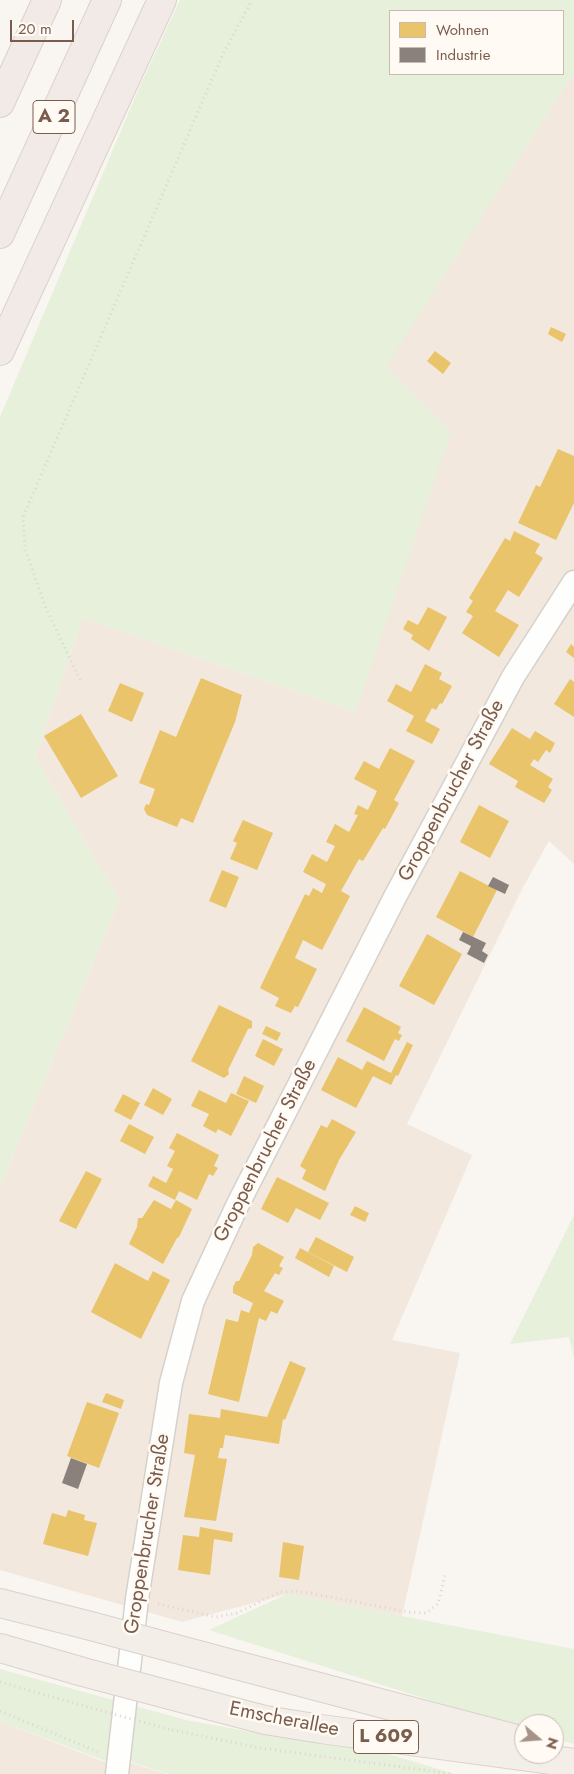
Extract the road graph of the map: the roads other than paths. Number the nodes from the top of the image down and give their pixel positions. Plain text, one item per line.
1 (47, 0) edge
2 (106, 0) edge
3 (162, 0) edge
4 (0, 103) edge
5 (0, 234) edge
6 (0, 351) edge
7 (574, 582) edge
8 (0, 1603) edge
9 (0, 1648) edge
10 (514, 1738) edge
11 (574, 1762) edge
12 (117, 1767) edge

1 - 4 highway, A 2
2 - 5 highway, A 2
3 - 6 highway
7 - 12 street, Groppenbrucher Straße
8 - 10 main road, Emscherallee / L 609, bridge
9 - 11 main road, Emscherallee / L 609, bridge

